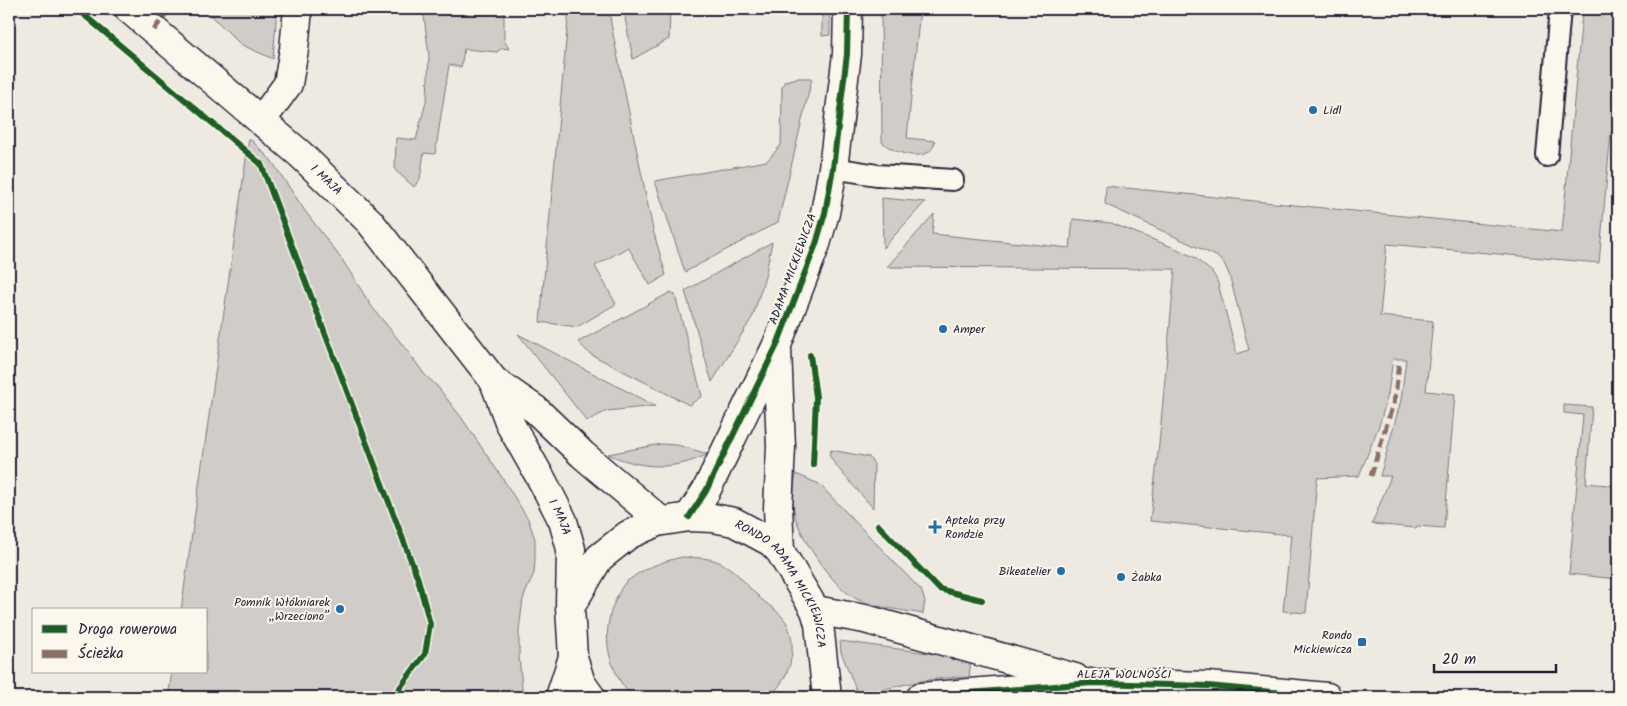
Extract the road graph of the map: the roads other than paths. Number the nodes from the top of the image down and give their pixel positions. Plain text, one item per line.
1 (129, 9) edge
2 (298, 9) edge
3 (848, 9) edge
4 (1560, 9) edge
5 (261, 121) junction
6 (1547, 156) dead end
7 (833, 168) junction
8 (953, 180) dead end
9 (777, 345) junction
10 (494, 381) junction
11 (689, 517) junction
12 (661, 521) junction
13 (780, 551) junction
14 (570, 607) junction
15 (815, 610) junction
16 (573, 658) junction
17 (1092, 683) junction
18 (959, 695) edge
19 (560, 697) edge
20 (592, 697) edge
21 (827, 697) edge
22 (921, 697) edge
23 (1327, 697) edge

1 - 5 street, 1 MAJA
2 - 5 street
3 - 7 street, ADAMA MICKIEWICZA
4 - 6 lane
5 - 10 street, 1 MAJA
7 - 8 lane
7 - 9 street, ADAMA MICKIEWICZA
9 - 11 street, ADAMA MICKIEWICZA
9 - 13 street, ADAMA MICKIEWICZA
10 - 12 street, 1 MAJA
10 - 14 street, 1 MAJA
11 - 12 street, RONDO ADAMA MICKIEWICZA
11 - 13 street, RONDO ADAMA MICKIEWICZA
12 - 14 street
13 - 15 street, RONDO ADAMA MICKIEWICZA
14 - 16 street, 1 MAJA
15 - 17 street, ALEJA WOLNOŚCI
15 - 21 street, RONDO ADAMA MICKIEWICZA
16 - 19 street
16 - 20 street
17 - 18 street, ALEJA WOLNOŚCI
17 - 23 street, ALEJA WOLNOŚCI
18 - 22 street, ALEJA WOLNOŚCI

